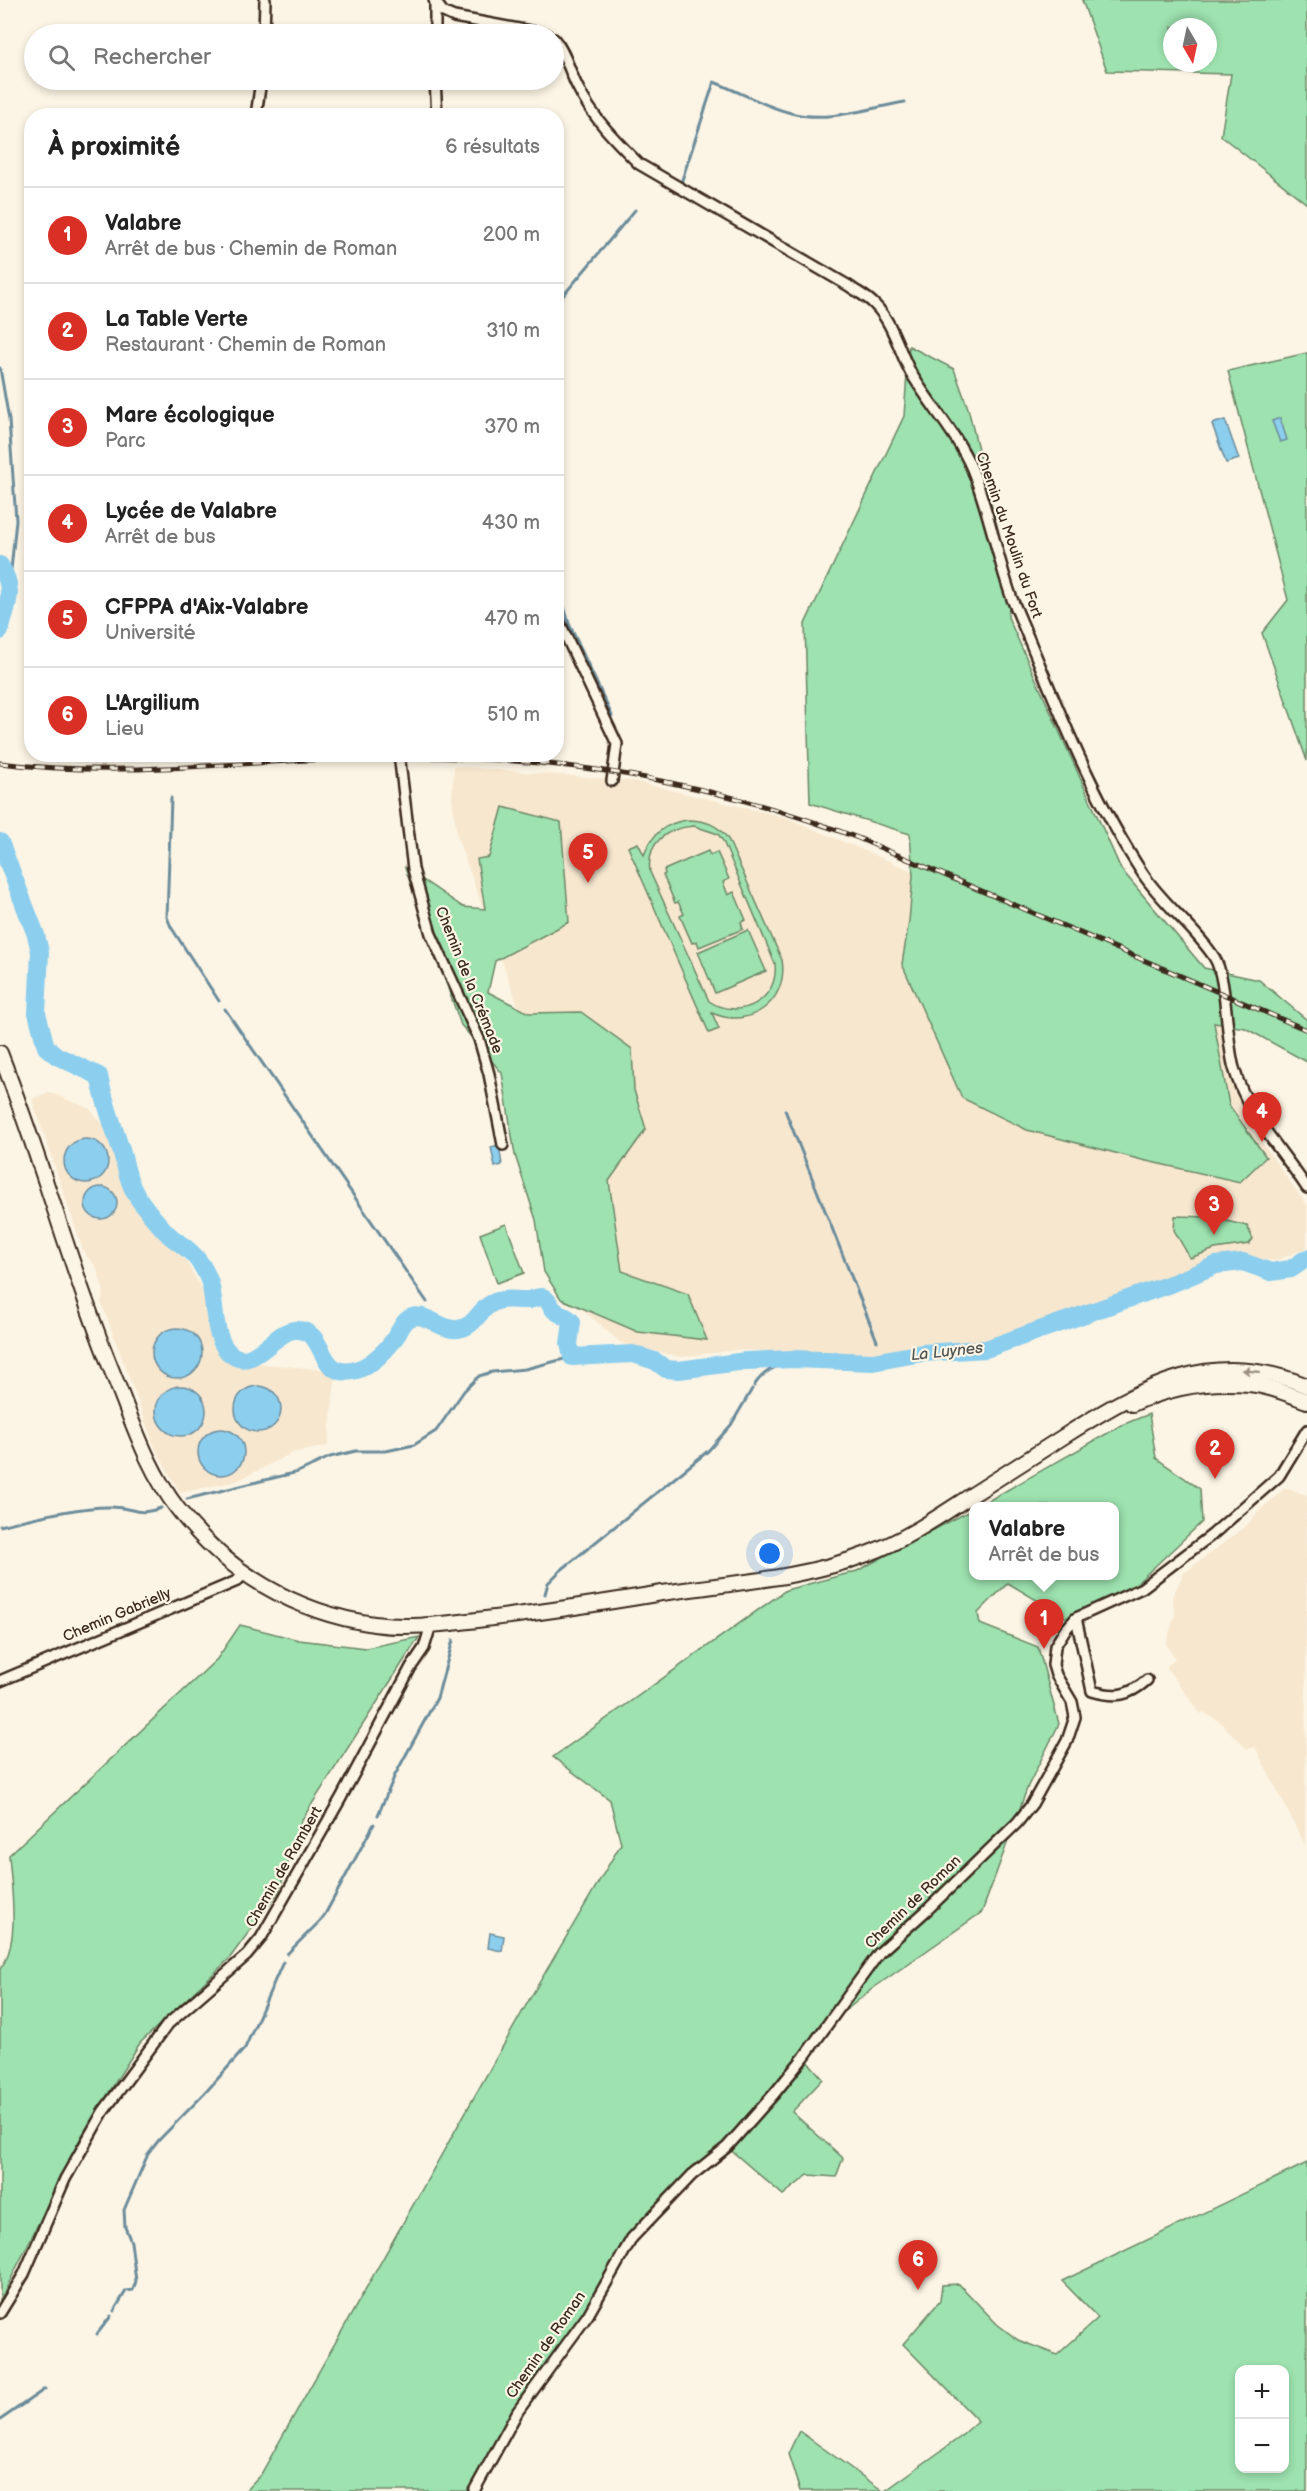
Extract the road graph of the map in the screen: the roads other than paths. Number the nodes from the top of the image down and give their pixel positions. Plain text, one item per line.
1 (265, 0) edge
2 (434, 2) edge
3 (264, 24) edge
4 (435, 24) edge
5 (492, 24) edge
6 (564, 54) edge
7 (260, 90) edge
8 (436, 90) edge
9 (257, 108) edge
10 (437, 108) edge
11 (564, 633) edge
12 (400, 762) edge
13 (612, 781) dead end
14 (0, 1053) edge
15 (503, 1145) dead end
16 (1307, 1188) edge
17 (1307, 1386) edge
18 (1307, 1401) edge
19 (1307, 1430) edge
20 (1038, 1454) junction
21 (243, 1574) junction
22 (1076, 1618) junction
23 (431, 1625) junction
24 (1147, 1680) dead end
25 (0, 1681) edge
26 (0, 2313) edge
27 (474, 2491) edge

1 - 3 street
2 - 4 street
2 - 5 street
6 - 16 street, Chemin du Moulin du Fort
7 - 9 street
8 - 10 street
11 - 13 street
12 - 15 street, Chemin de la Crémade
14 - 21 main road
17 -> 20 main road
18 - 20 main road
19 - 22 street, Chemin de Roman
20 - 23 main road
21 - 23 main road
21 - 25 street, Chemin Gabrielly
22 - 24 street
22 - 27 street, Chemin de Roman
23 - 26 street, Chemin de Rambert

